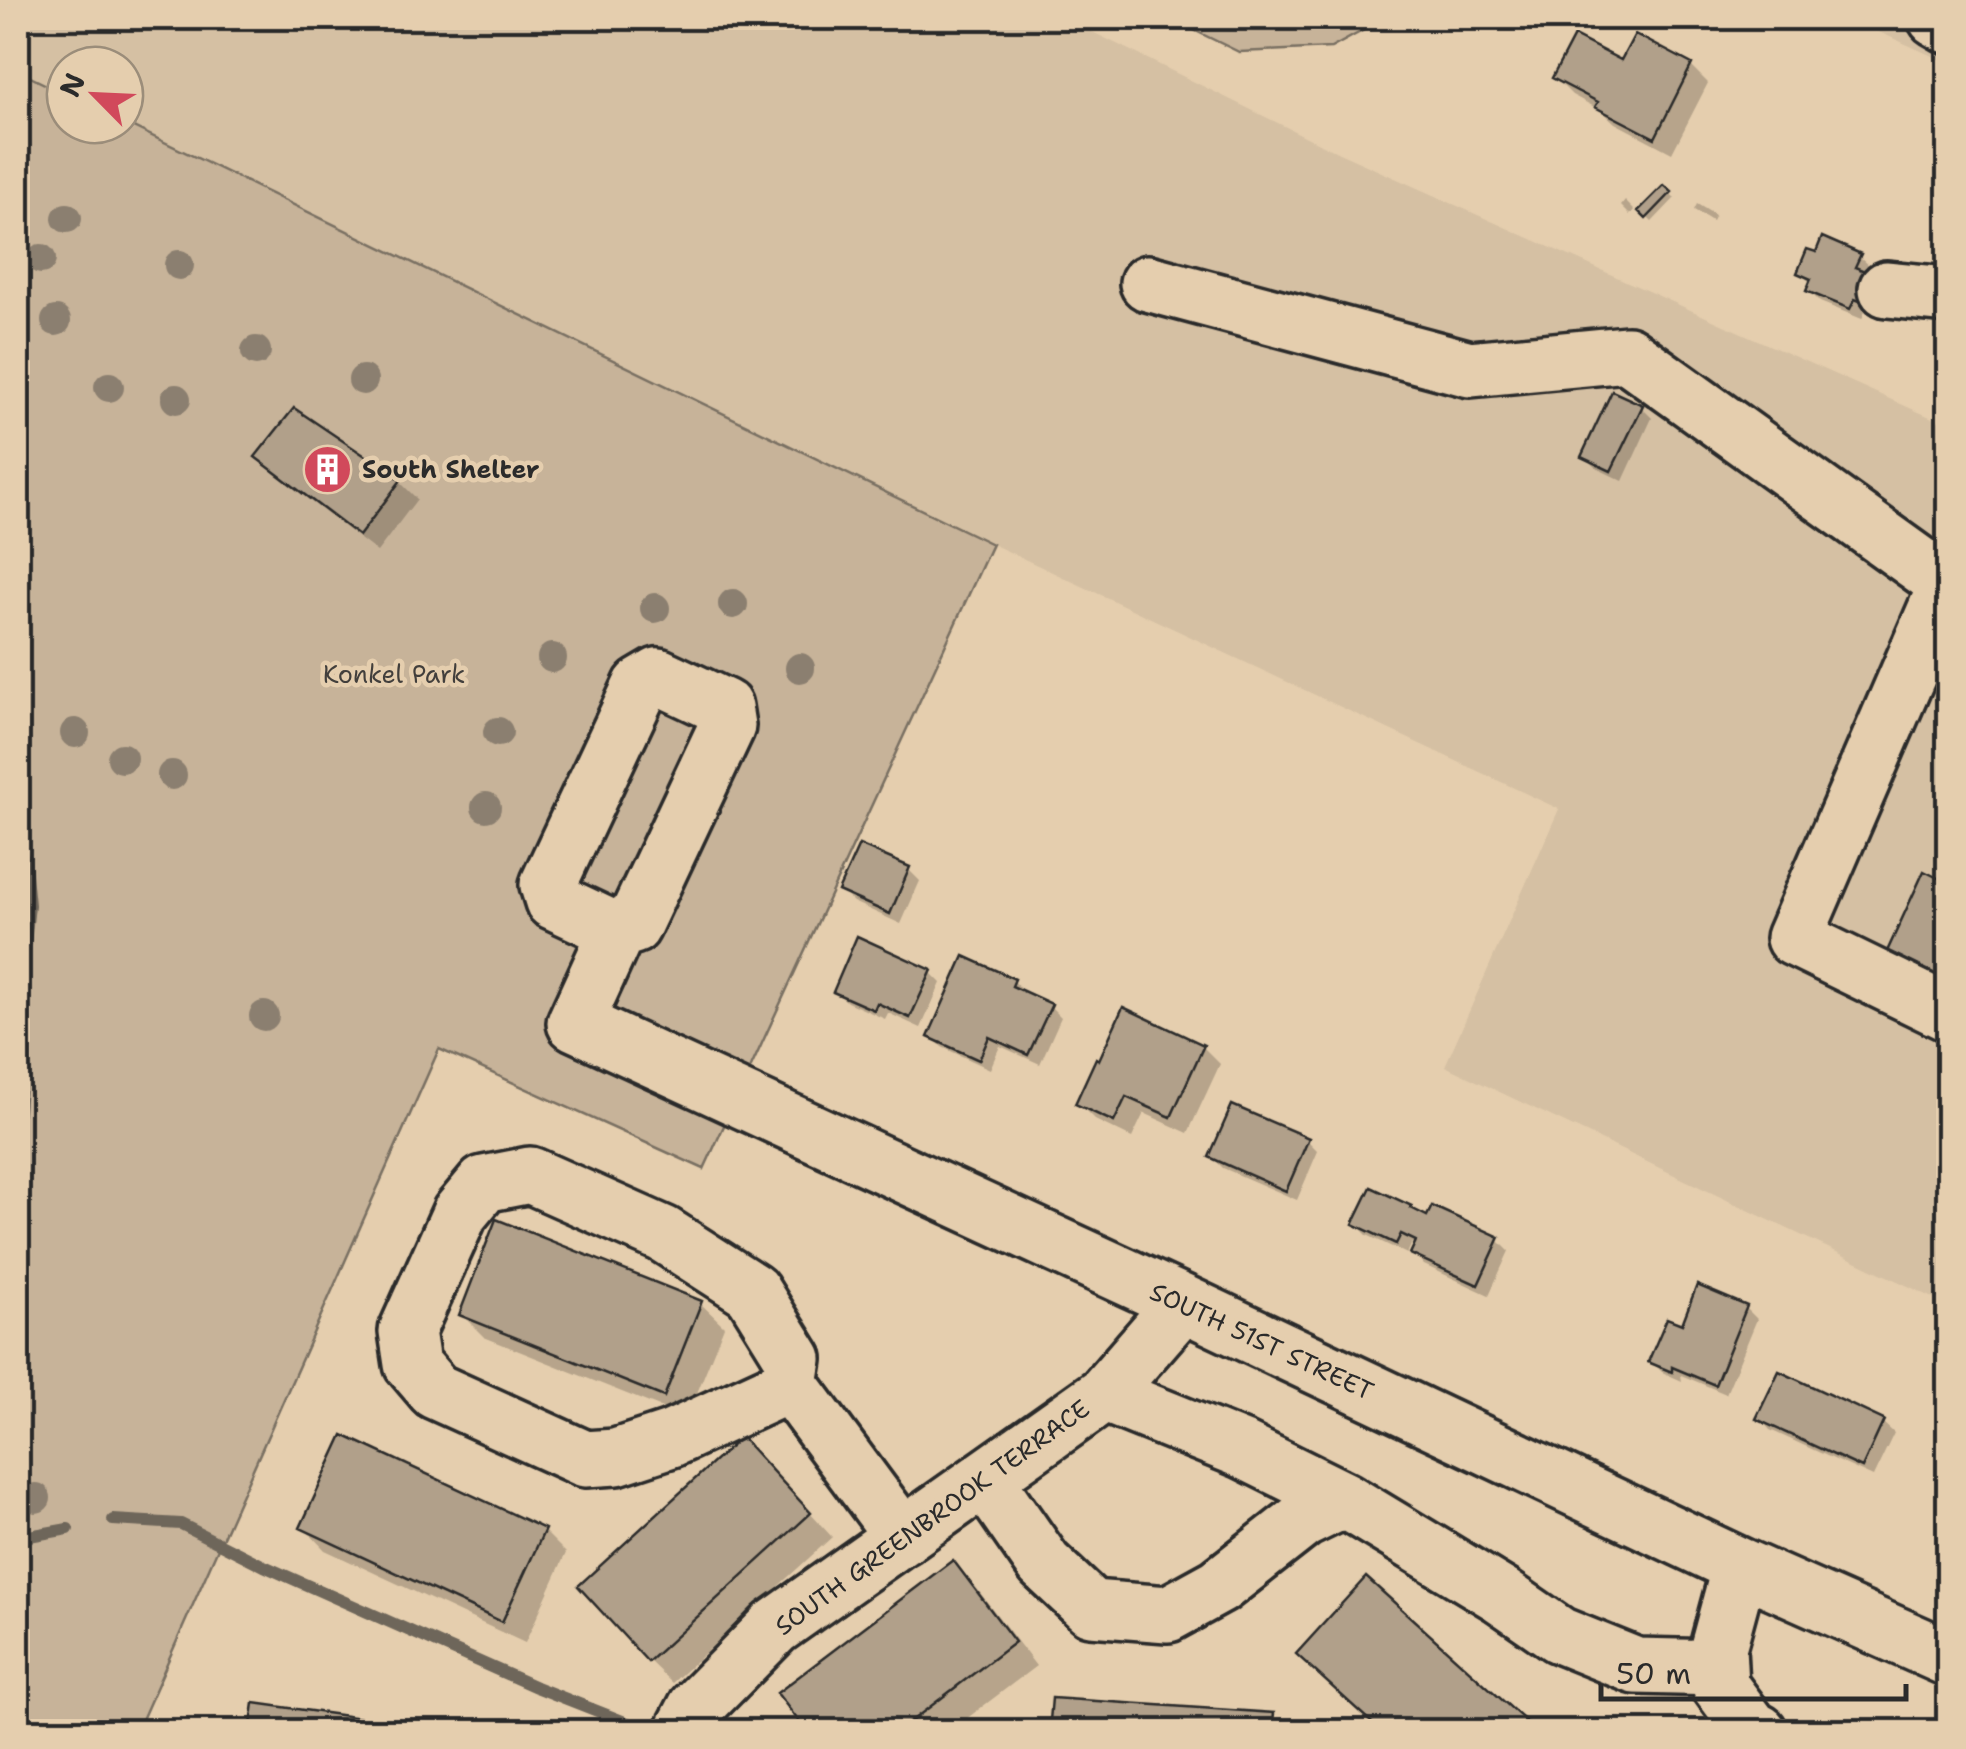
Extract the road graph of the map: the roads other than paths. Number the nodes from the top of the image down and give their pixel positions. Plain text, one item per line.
1 (1936, 18) edge
2 (1948, 25) edge
3 (1148, 283) dead end
4 (1887, 289) dead end
5 (1948, 296) edge
6 (617, 931) dead end
7 (1948, 1013) edge
8 (1182, 1303) junction
9 (790, 1384) junction
10 (1104, 1394) junction
11 (986, 1478) junction
12 (1344, 1500) junction
13 (903, 1536) junction
14 (1740, 1566) junction
15 (1948, 1658) edge
16 (1720, 1668) junction
17 (683, 1732) edge
18 (1759, 1732) edge

1 - 2 street
3 - 7 street
4 - 5 street
6 - 8 street, SOUTH 51ST STREET
8 - 10 street, SOUTH GREENBROOK TERRACE
8 - 14 street, SOUTH 51ST STREET
9 - 9 street
9 - 13 street
10 - 11 street, SOUTH GREENBROOK TERRACE
10 - 12 street
11 - 12 street
11 - 13 street, SOUTH GREENBROOK TERRACE
12 - 16 street
13 - 17 street, SOUTH GREENBROOK TERRACE
14 - 15 street, SOUTH 51ST STREET
14 - 16 street
16 - 18 street

